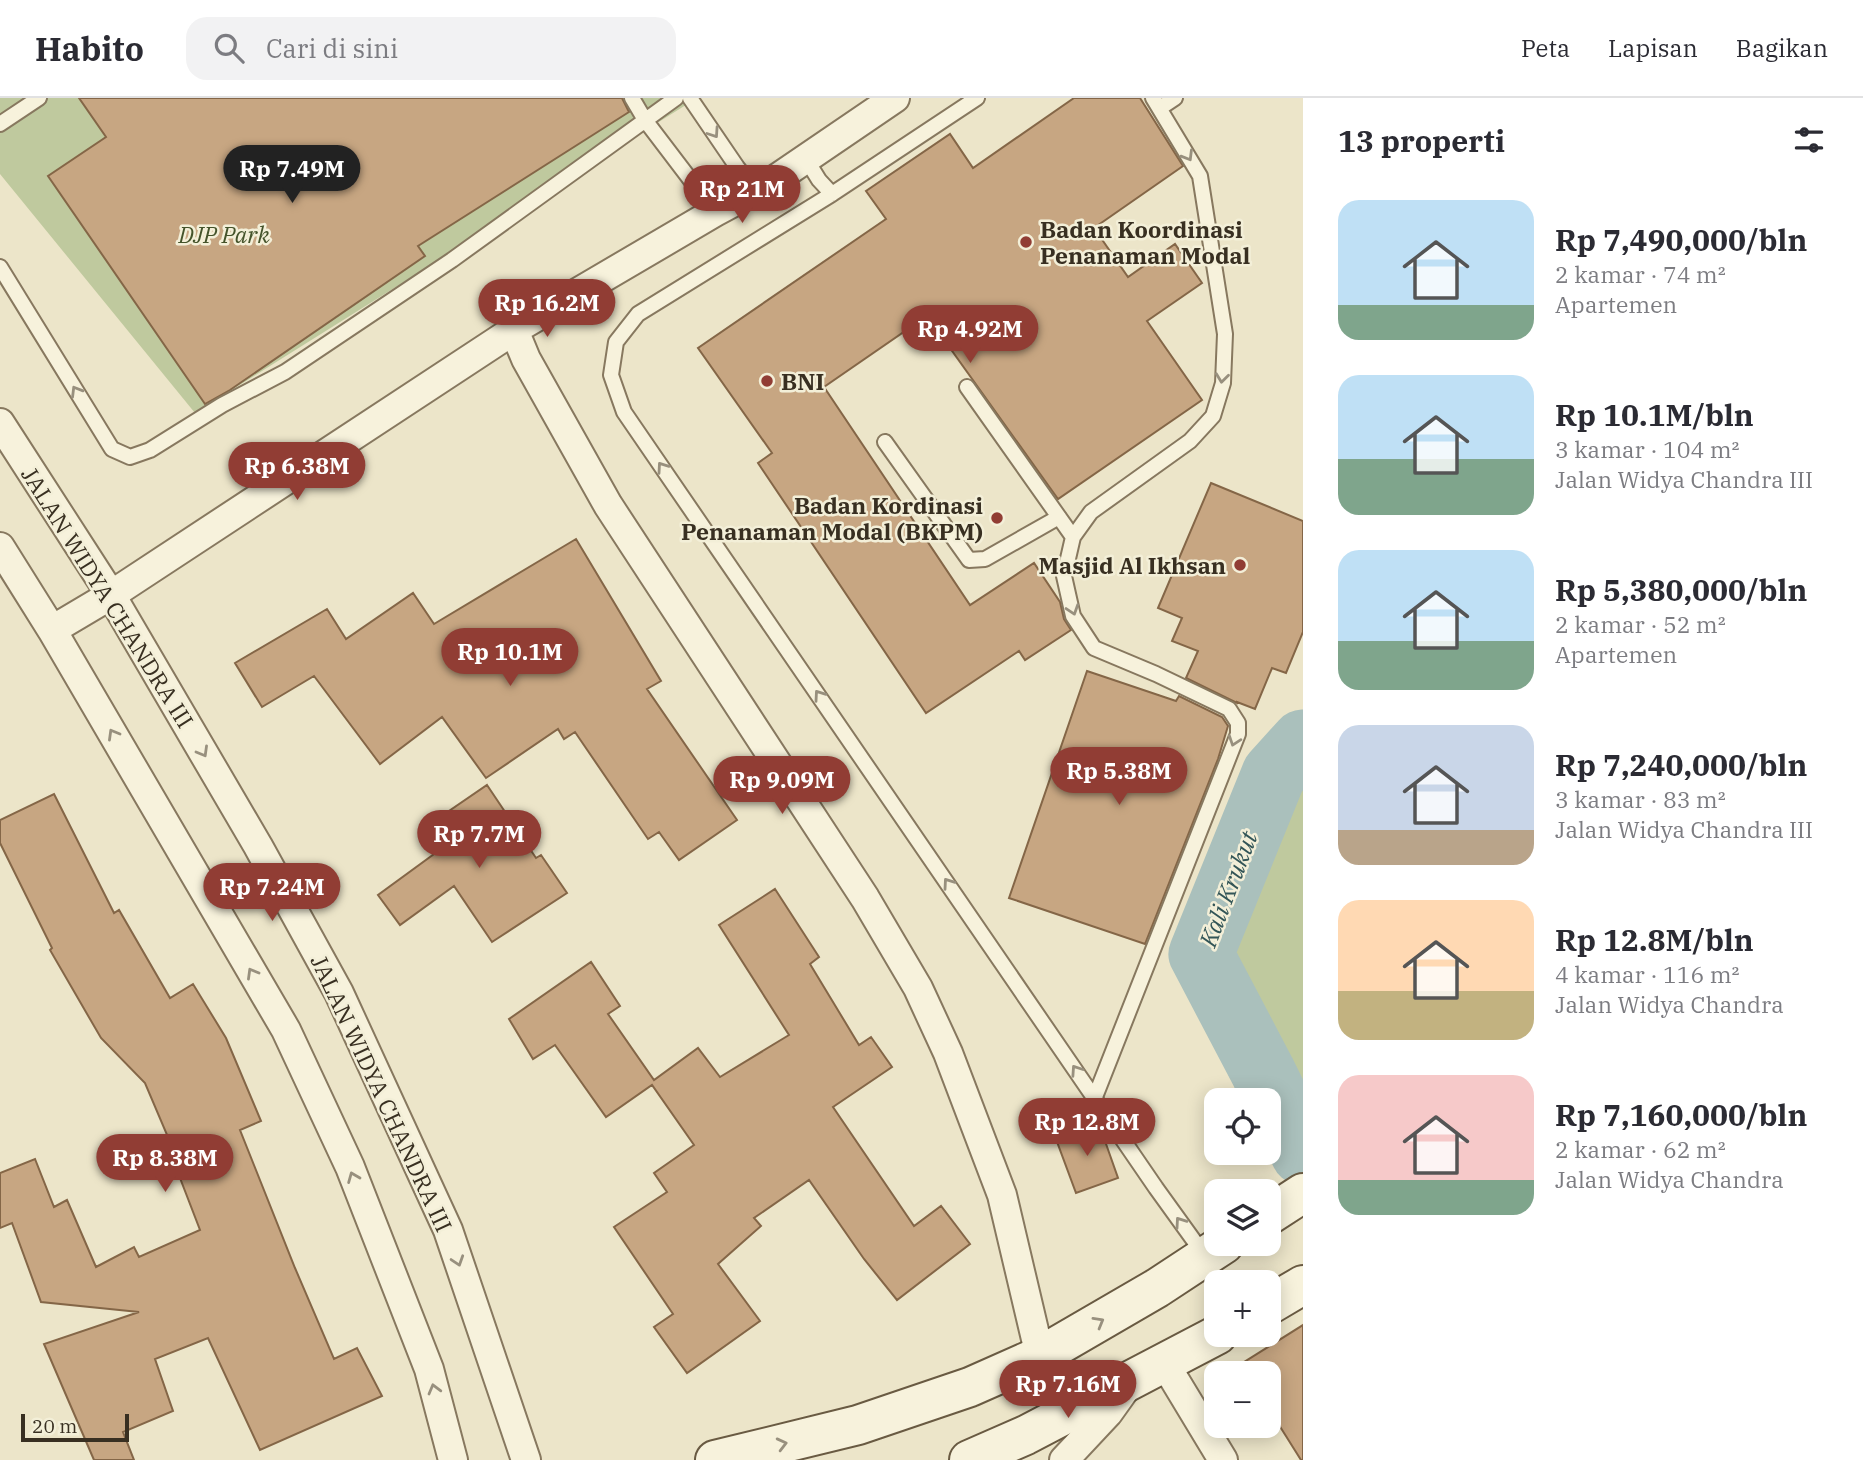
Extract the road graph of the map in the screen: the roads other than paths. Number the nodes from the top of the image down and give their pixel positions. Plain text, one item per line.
1 (39, 98) edge
2 (632, 98) edge
3 (676, 98) edge
4 (690, 98) edge
5 (895, 98) edge
6 (977, 98) edge
7 (1175, 98) edge
8 (1156, 103) edge
9 (645, 120) junction
10 (0, 124) edge
11 (806, 159) junction
12 (755, 190) junction
13 (832, 194) junction
14 (715, 212) junction
15 (0, 267) edge
16 (514, 330) junction
17 (967, 387) dead end
18 (0, 423) edge
19 (885, 442) dead end
20 (1059, 517) junction
21 (1073, 537) junction
22 (0, 547) edge
23 (111, 595) junction
24 (52, 630) junction
25 (1095, 1097) junction
26 (1303, 1193) edge
27 (1281, 1207) edge
28 (1204, 1237) edge
29 (1205, 1256) edge
30 (1303, 1285) edge
31 (1281, 1298) edge
32 (1204, 1342) edge
33 (1040, 1356) junction
34 (1165, 1364) junction
35 (1129, 1383) junction
36 (453, 1460) edge
37 (526, 1460) edge
38 (715, 1460) edge
39 (969, 1460) edge
40 (1064, 1460) edge
41 (1223, 1460) edge

1 - 10 lane
2 - 9 lane
3 - 9 lane
4 -> 12 lane
5 - 11 street
6 - 13 lane
7 - 8 lane
8 -> 21 lane
9 - 14 lane
9 -> 15 lane
11 - 12 street
11 - 13 lane
12 - 14 street
25 -> 13 lane
14 - 16 street
16 - 23 street
16 - 33 street
17 - 20 lane
18 - 23 street, JALAN WIDYA CHANDRA III
19 - 20 lane
20 - 21 lane
21 -> 25 lane
22 - 24 street
23 - 24 street
23 -> 37 street, JALAN WIDYA CHANDRA III
36 -> 24 street
28 -> 25 lane
26 - 27 street
33 -> 29 street
30 - 31 street
32 - 34 street
38 -> 33 street
34 - 35 street
34 - 41 street
35 - 39 street
35 - 40 street

